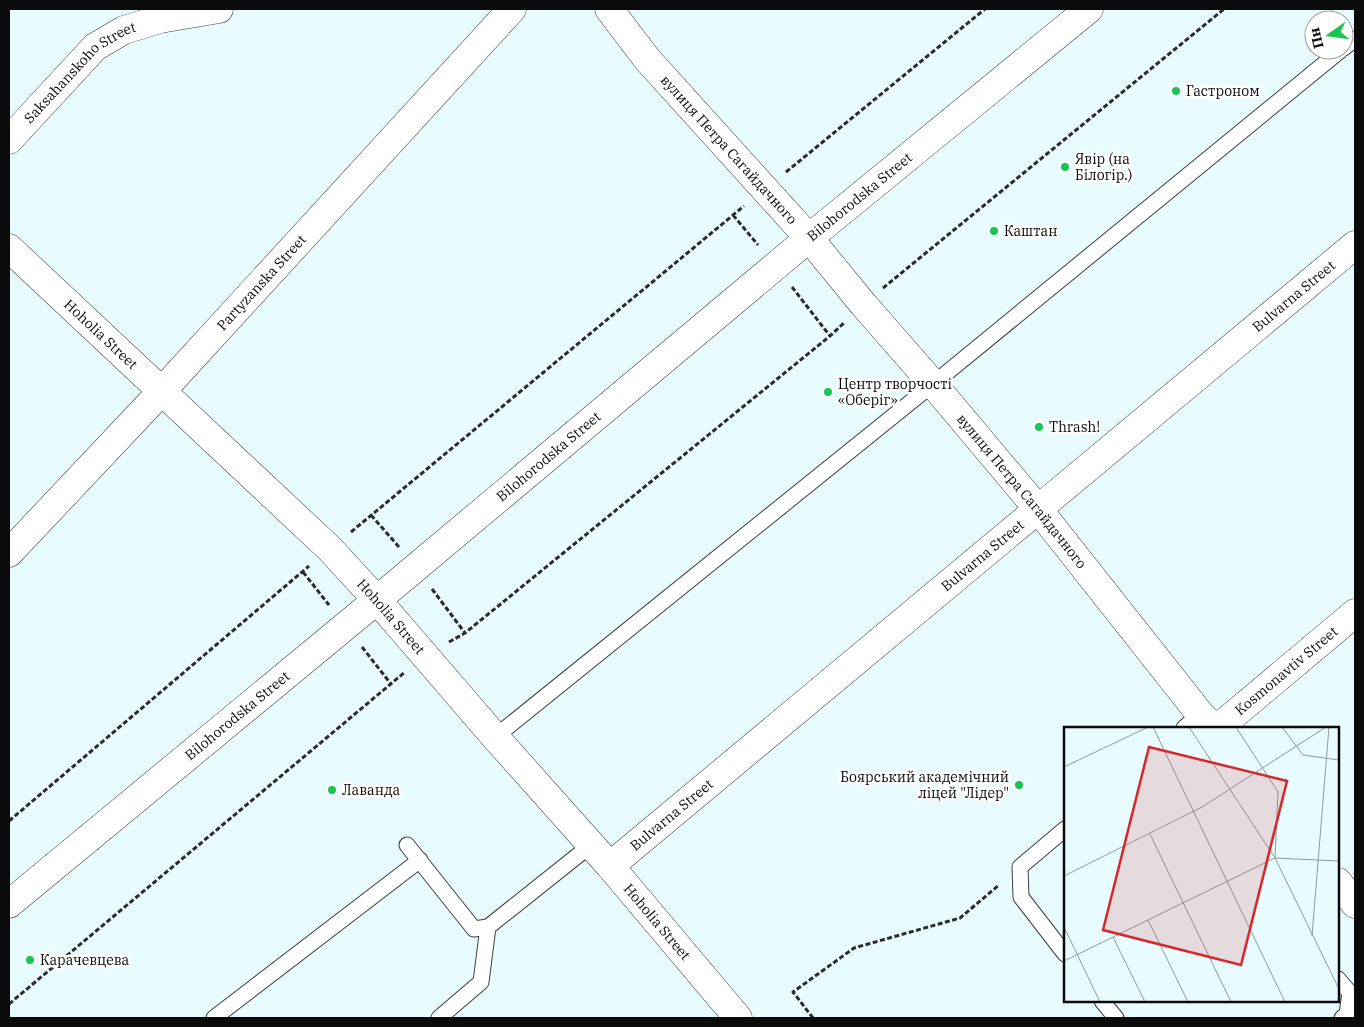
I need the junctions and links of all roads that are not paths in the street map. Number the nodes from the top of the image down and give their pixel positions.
1 (219, 9) edge
2 (512, 9) edge
3 (609, 9) edge
4 (1089, 9) edge
5 (1330, 60) edge
6 (9, 140) edge
7 (809, 238) junction
8 (1355, 245) edge
9 (9, 248) edge
10 (933, 384) junction
11 (162, 392) junction
12 (1038, 509) junction
13 (9, 554) edge
14 (377, 600) junction
15 (1355, 613) edge
16 (1204, 725) edge
17 (495, 737) junction
18 (1064, 830) edge
19 (407, 844) dead end
20 (591, 845) junction
21 (420, 860) junction
22 (610, 866) junction
23 (1339, 883) edge
24 (9, 904) edge
25 (1355, 904) edge
26 (488, 927) junction
27 (1064, 953) edge
28 (1339, 980) edge
29 (1103, 1002) edge
30 (214, 1018) edge
31 (439, 1018) edge
32 (738, 1018) edge
33 (1116, 1018) edge
34 (1342, 1018) edge

1 - 6 street, Saksahanskoho Street
2 - 11 street, Partyzanska Street
3 - 7 street, вулиця Петра Сагайдачного
4 - 7 street, Bilohorodska Street
5 - 10 lane
7 - 10 street, вулиця Петра Сагайдачного
7 - 14 street, Bilohorodska Street
8 - 12 street, Bulvarna Street
9 - 11 street, Hoholia Street
10 - 12 street, вулиця Петра Сагайдачного
10 - 17 lane
11 - 13 street, Partyzanska Street
11 - 14 street, Hoholia Street
12 - 16 street, вулиця Петра Сагайдачного
12 - 22 street, Bulvarna Street
14 - 17 street, Hoholia Street
14 - 24 street, Bilohorodska Street
15 - 16 street, Kosmonavtiv Street
17 - 20 street, Hoholia Street
18 - 27 lane
19 - 21 lane
20 - 22 street, Hoholia Street
20 - 26 lane
21 - 26 lane
21 - 30 lane
22 - 32 street, Hoholia Street
23 - 25 street
26 - 31 lane
28 - 34 lane
29 - 33 lane

